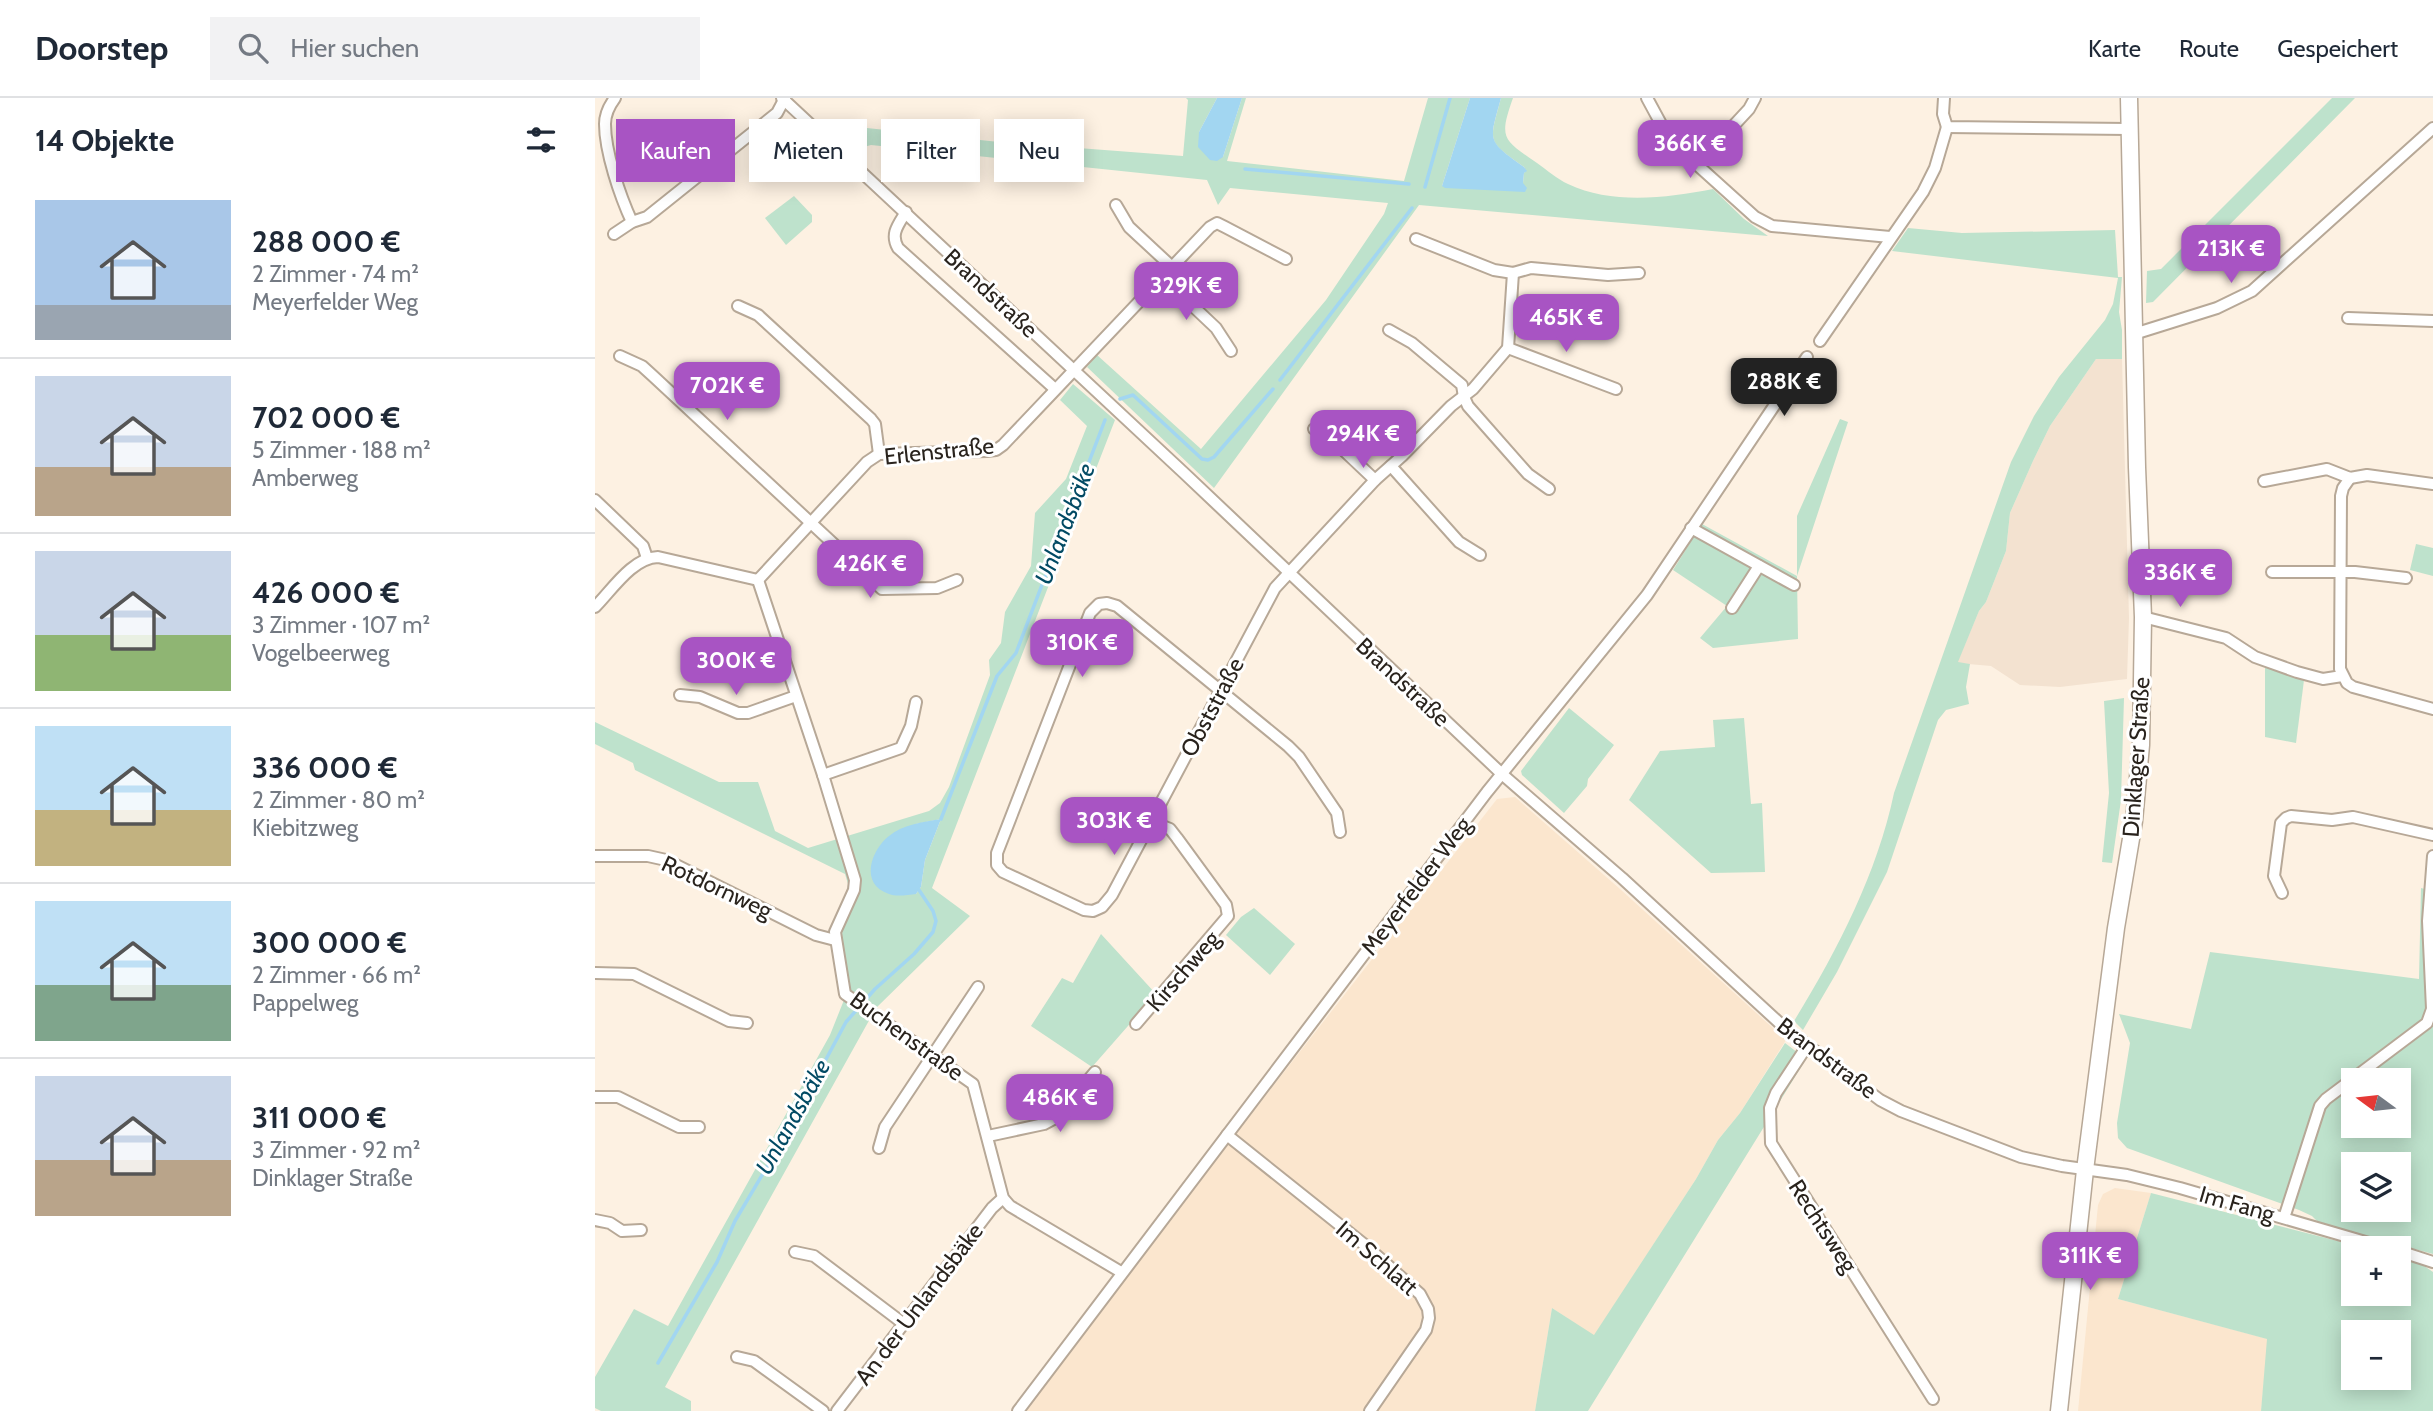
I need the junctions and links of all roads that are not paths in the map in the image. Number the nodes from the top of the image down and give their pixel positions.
1 (615, 98) edge
2 (1647, 98) edge
3 (1755, 98) edge
4 (1944, 98) edge
5 (2129, 98) edge
6 (784, 99) edge
7 (1947, 127) junction
8 (2433, 128) edge
9 (2129, 129) junction
10 (1697, 165) junction
11 (1116, 205) dead end
12 (906, 212) junction
13 (632, 222) junction
14 (614, 234) dead end
15 (1890, 237) junction
16 (1416, 239) dead end
17 (1286, 259) dead end
18 (1171, 266) junction
19 (1513, 273) junction
20 (1639, 273) dead end
21 (1161, 276) junction
22 (738, 306) dead end
23 (2348, 318) dead end
24 (2433, 321) edge
25 (1389, 330) dead end
26 (2134, 334) junction
27 (1820, 341) dead end
28 (1508, 348) junction
29 (1231, 351) dead end
30 (620, 356) dead end
31 (1807, 357) dead end
32 (1073, 369) junction
33 (1055, 389) junction
34 (1616, 389) dead end
35 (1464, 397) junction
36 (1314, 429) dead end
37 (879, 454) junction
38 (1391, 466) junction
39 (2350, 478) junction
40 (1375, 480) junction
41 (2264, 481) dead end
42 (2433, 484) edge
43 (1549, 489) dead end
44 (595, 500) edge
45 (811, 522) junction
46 (1691, 528) junction
47 (1480, 555) dead end
48 (647, 558) junction
49 (1759, 566) junction
50 (2272, 572) dead end
51 (2341, 572) junction
52 (1287, 573) junction
53 (2406, 578) dead end
54 (758, 580) junction
55 (957, 580) dead end
56 (1794, 585) dead end
57 (595, 607) edge
58 (1732, 608) dead end
59 (2143, 617) junction
60 (2342, 676) junction
61 (1221, 691) junction
62 (680, 695) dead end
63 (796, 696) junction
64 (916, 702) dead end
65 (2433, 709) edge
66 (823, 775) junction
67 (1503, 775) junction
68 (1152, 822) junction
69 (1341, 832) dead end
70 (2433, 835) edge
71 (595, 856) edge
72 (2433, 856) edge
73 (2282, 893) dead end
74 (835, 940) junction
75 (595, 973) edge
76 (978, 987) dead end
77 (747, 1023) dead end
78 (1136, 1024) dead end
79 (1807, 1046) junction
80 (933, 1054) junction
81 (1095, 1072) dead end
82 (595, 1097) edge
83 (699, 1128) dead end
84 (1227, 1135) junction
85 (988, 1136) junction
86 (879, 1148) dead end
87 (2085, 1170) junction
88 (1003, 1198) junction
89 (2284, 1218) junction
90 (595, 1220) edge
91 (641, 1230) dead end
92 (2345, 1236) edge
93 (795, 1252) dead end
94 (2411, 1255) edge
95 (2433, 1262) edge
96 (1121, 1272) junction
97 (904, 1324) junction
98 (737, 1357) dead end
99 (1933, 1399) dead end
100 (823, 1411) edge
101 (837, 1411) edge
102 (1018, 1411) edge
103 (1370, 1411) edge
104 (2059, 1411) edge

1 - 13 street
2 - 10 street
3 - 10 street
4 - 7 street
5 - 9 main road, Dinklager Straße
6 - 12 street, Brandstraße
6 - 13 street
7 - 9 street
7 - 15 street
8 - 26 street
9 - 26 main road, Dinklager Straße
10 - 15 street
11 - 18 street
12 - 32 street, Brandstraße
12 - 33 street
13 - 14 street
15 - 27 street
16 - 19 street
17 - 18 street, Erlenstraße
18 - 21 street, Erlenstraße
19 - 20 street
19 - 28 street
21 - 29 street
21 - 32 street, Erlenstraße
22 - 37 street
23 - 24 street
25 - 35 street
26 - 59 main road, Dinklager Straße
28 - 34 street
28 - 35 street, Obststraße
30 - 45 street
31 - 46 street, Meyerfelder Weg
32 - 33 street, Erlenstraße
32 - 52 street, Brandstraße
33 - 37 street, Erlenstraße
35 - 38 street, Obststraße
35 - 43 street
36 - 40 street
37 - 45 street, Erlenstraße
38 - 40 street, Obststraße
38 - 47 street
39 - 41 street
39 - 42 street
39 - 51 street
40 - 52 street, Obststraße
44 - 48 street
45 - 54 street, Erlenstraße
45 - 55 street
46 - 49 street
46 - 67 street, Meyerfelder Weg
48 - 54 street
48 - 57 street
49 - 56 street
49 - 58 street
50 - 51 street
51 - 53 street
51 - 60 street
52 - 61 street, Obststraße
52 - 67 street, Brandstraße
54 - 63 street, Buchenstraße
59 - 60 street
59 - 87 main road, Dinklager Straße
60 - 65 street
61 - 68 street, Obststraße
61 - 68 street, Obststraße
61 - 69 street
62 - 63 street
63 - 66 street, Buchenstraße
64 - 66 street
66 - 74 street, Buchenstraße
67 - 79 street, Brandstraße
67 - 84 street, Meyerfelder Weg
68 - 78 street, Kirschweg
70 - 73 street
71 - 74 street, Rotdornweg
72 - 89 street
74 - 80 street, Buchenstraße
75 - 77 street
76 - 80 street
79 - 87 street, Brandstraße
79 - 99 street, Rechtsweg
80 - 85 street, Buchenstraße
80 - 86 street
81 - 85 street
82 - 83 street
84 - 96 street, Meyerfelder Weg
84 - 103 street, Im Schlatt
85 - 88 street, Buchenstraße
87 - 89 street, Im Fang
87 - 104 main road, Dinklager Straße
88 - 96 street
88 - 97 street, An der Unlandsbäke
89 - 92 street, Im Fang
90 - 91 street
93 - 97 street
94 - 95 street
96 - 102 street, Meyerfelder Weg
97 - 101 street, An der Unlandsbäke
98 - 100 street

